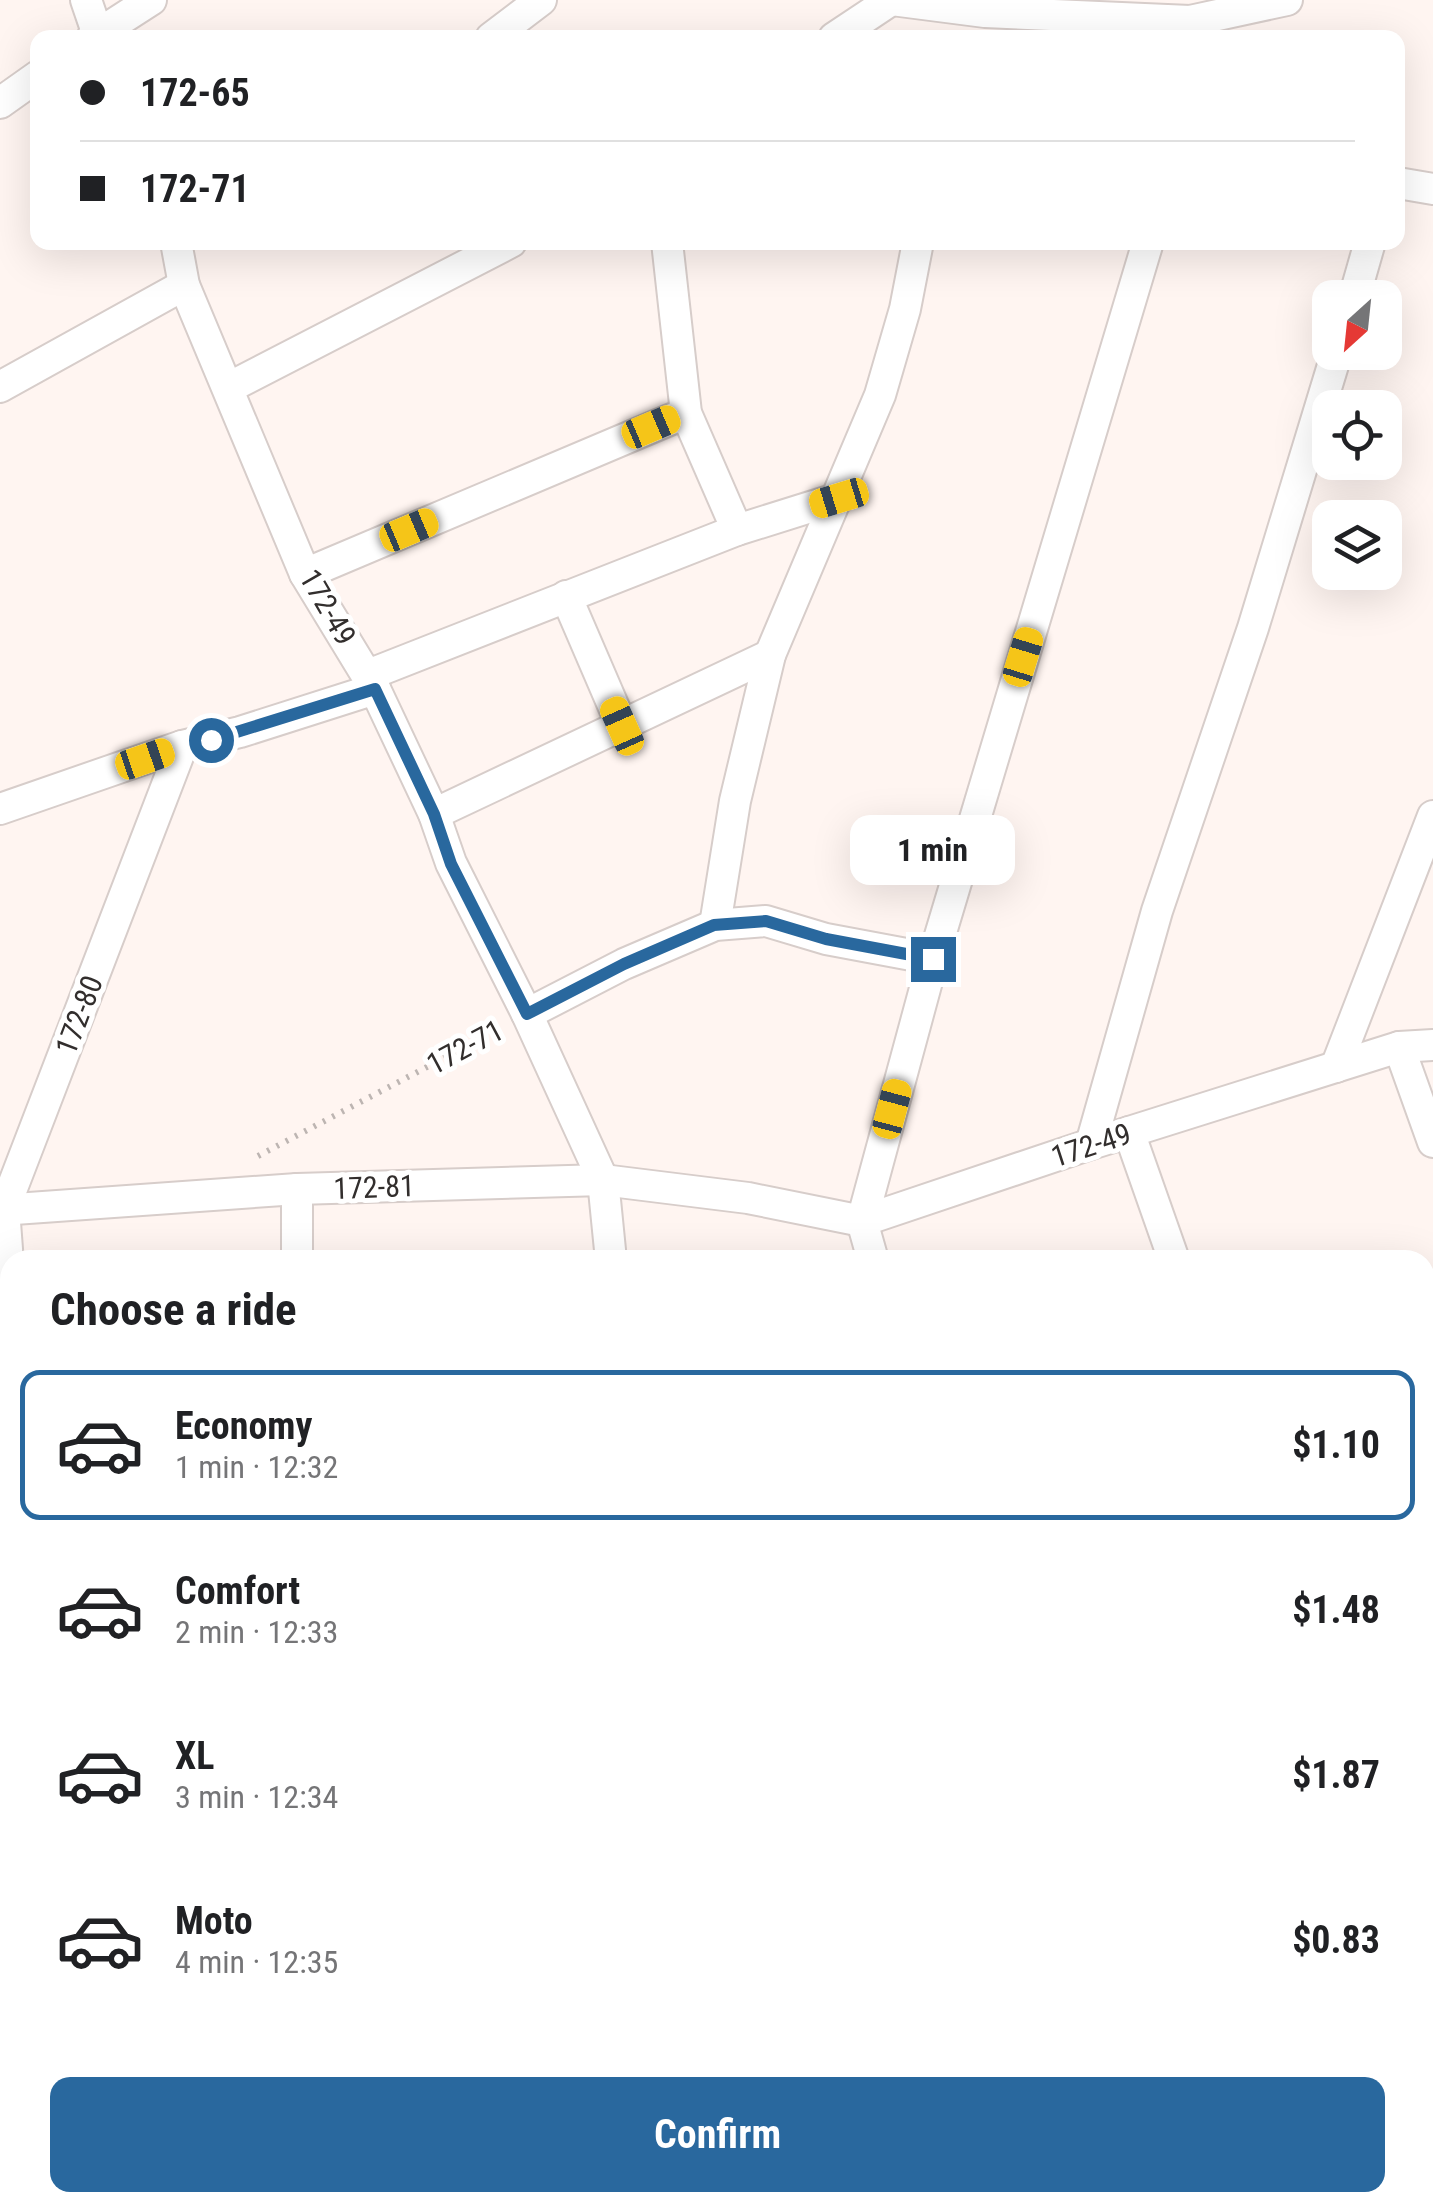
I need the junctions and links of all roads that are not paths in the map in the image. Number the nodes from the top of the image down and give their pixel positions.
1 (86, 0) edge
2 (151, 0) edge
3 (540, 0) edge
4 (892, 0) edge
5 (1287, 0) edge
6 (981, 25) edge
7 (1189, 29) edge
8 (94, 30) edge
9 (105, 30) edge
10 (507, 30) edge
11 (846, 30) edge
12 (30, 82) edge
13 (0, 103) edge
14 (1405, 184) edge
15 (1433, 189) edge
16 (177, 250) edge
17 (495, 250) edge
18 (668, 250) edge
19 (916, 250) edge
20 (1146, 250) edge
21 (1368, 250) edge
22 (1359, 280) edge
23 (184, 286) junction
24 (1332, 370) edge
25 (0, 387) edge
26 (228, 388) junction
27 (686, 413) junction
28 (839, 498) junction
29 (736, 530) junction
30 (305, 574) junction
31 (566, 596) junction
32 (770, 655) junction
33 (372, 682) junction
34 (622, 726) junction
35 (182, 746) junction
36 (0, 809) edge
37 (434, 814) junction
38 (1433, 816) edge
39 (714, 925) junction
40 (933, 959) junction
41 (527, 1014) junction
42 (1433, 1045) edge
43 (1399, 1047) junction
44 (1336, 1067) junction
45 (1129, 1132) junction
46 (1433, 1142) edge
47 (1091, 1144) junction
48 (602, 1180) junction
49 (297, 1190) junction
50 (748, 1198) joint
51 (2, 1210) edge
52 (862, 1221) junction
53 (6, 1250) edge
54 (297, 1250) edge
55 (610, 1250) edge
56 (870, 1250) edge
57 (1170, 1250) edge

1 - 8 street
2 - 9 street
3 - 10 street
4 - 6 street
4 - 11 street
5 - 7 street
6 - 7 street
12 - 13 street
14 - 15 street
16 - 23 street, 172-49
17 - 26 street
18 - 27 street
19 - 28 street
20 - 40 street
21 - 22 street
23 - 25 street
23 - 26 street, 172-49
24 - 47 street
26 - 30 street, 172-49
27 - 29 street
27 - 30 street
28 - 29 street
28 - 32 street
29 - 31 street
30 - 33 street, 172-49
31 - 33 street
31 - 34 street
32 - 34 street
32 - 39 street
33 - 35 street
33 - 37 street, 172-49
34 - 37 street
35 - 36 street
35 - 51 street, 172-80
37 - 41 street, 172-49
38 - 44 street
39 - 40 street, 172-71
39 - 41 street, 172-71
40 - 52 street
41 - 48 street, 172-49
42 - 43 street, 172-49
43 - 44 street, 172-49
43 - 46 street
44 - 45 street, 172-49
45 - 47 street, 172-49
45 - 57 street
47 - 52 street, 172-49
48 - 49 street, 172-81
48 - 50 street, 172-81
48 - 55 street, 172-49
49 - 51 street, 172-81
49 - 54 street
50 - 52 street, 172-49
51 - 53 street, 172-80
52 - 56 street

